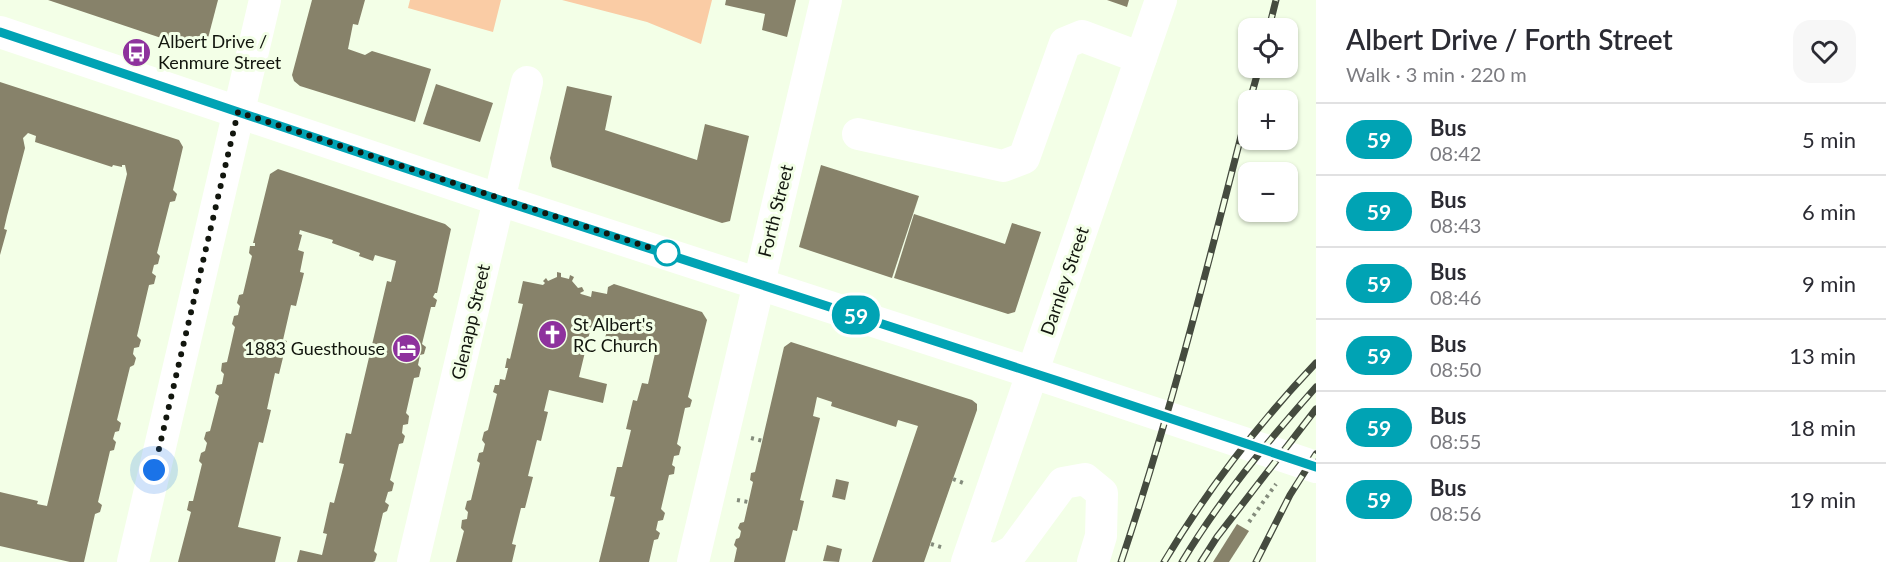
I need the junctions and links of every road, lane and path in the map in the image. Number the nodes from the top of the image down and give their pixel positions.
1 (265, 0) edge
2 (826, 0) edge
3 (1161, 0) edge
4 (0, 32) edge
5 (1142, 58) junction
6 (527, 82) dead end
7 (238, 112) junction
8 (858, 134) dead end
9 (500, 200) junction
10 (758, 283) junction
11 (1034, 373) junction
12 (747, 438) dead end
13 (762, 441) dead end
14 (1316, 467) edge
15 (953, 479) dead end
16 (1277, 483) dead end
17 (969, 485) dead end
18 (733, 499) dead end
19 (748, 502) dead end
20 (1249, 522) dead end
21 (930, 544) dead end
22 (962, 555) edge
23 (133, 562) edge
24 (414, 562) edge
25 (693, 562) edge
26 (1093, 562) edge

1 - 7 street
2 - 10 street, Forth Street
3 - 5 street, Darnley Street
4 - 7 street
5 - 8 street
5 - 11 street, Darnley Street
6 - 9 street, Glenapp Street
7 - 9 street
7 - 23 street
9 - 10 street
9 - 24 street, Glenapp Street
10 - 11 street
10 - 25 street, Forth Street
11 - 14 street
11 - 22 street, Darnley Street
12 - 13 path
15 - 17 path
16 - 20 path
18 - 19 path
21 - 22 path
22 - 26 street

